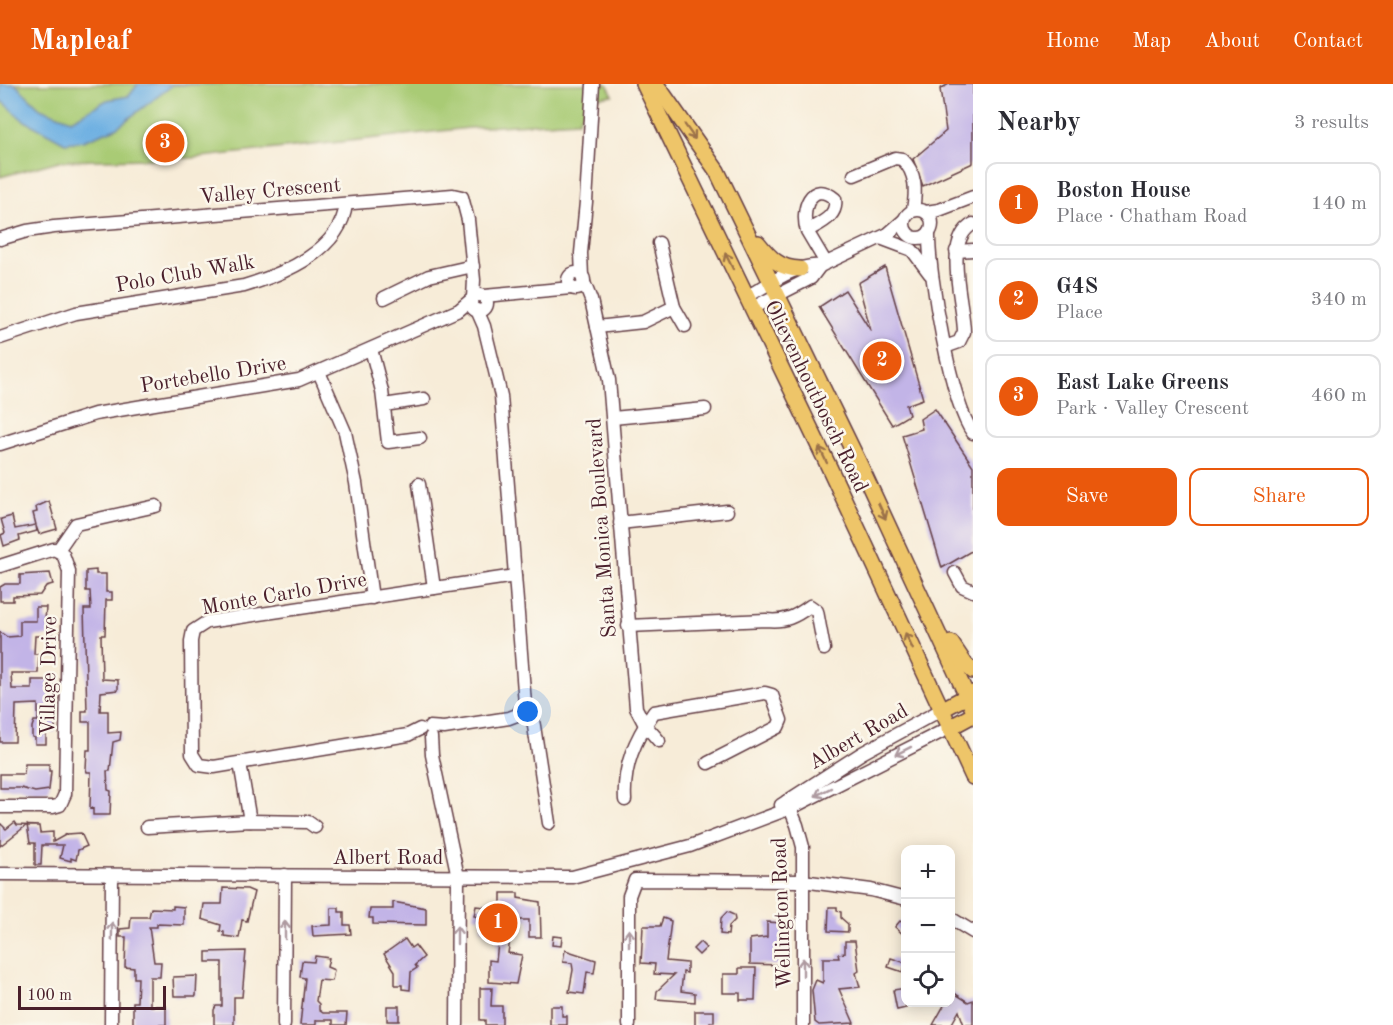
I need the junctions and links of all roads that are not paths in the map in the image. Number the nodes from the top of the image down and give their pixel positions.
1 (592, 84) edge
2 (644, 84) edge
3 (656, 84) edge
4 (854, 175) dead end
5 (969, 199) edge
6 (346, 204) junction
7 (920, 210) junction
8 (740, 219) junction
9 (904, 220) junction
10 (973, 224) edge
11 (931, 229) junction
12 (807, 231) dead end
13 (884, 236) junction
14 (913, 237) junction
15 (0, 239) edge
16 (659, 243) dead end
17 (973, 250) edge
18 (957, 251) junction
19 (823, 265) junction
20 (472, 266) junction
21 (800, 269) junction
22 (931, 272) junction
23 (575, 281) junction
24 (775, 290) junction
25 (384, 298) dead end
26 (479, 303) junction
27 (749, 303) junction
28 (674, 307) junction
29 (597, 327) junction
30 (685, 327) dead end
31 (0, 338) edge
32 (945, 347) junction
33 (371, 349) junction
34 (319, 372) junction
35 (424, 399) dead end
36 (384, 405) junction
37 (705, 409) dead end
38 (613, 418) junction
39 (973, 433) edge
40 (420, 438) dead end
41 (0, 444) edge
42 (419, 484) dead end
43 (156, 506) dead end
44 (727, 511) dead end
45 (620, 523) junction
46 (58, 550) junction
47 (0, 566) edge
48 (908, 567) junction
49 (955, 573) dead end
50 (515, 576) junction
51 (434, 588) junction
52 (973, 591) edge
53 (372, 598) junction
54 (628, 626) junction
55 (824, 649) dead end
56 (973, 671) edge
57 (971, 699) edge
58 (524, 707) junction
59 (941, 710) junction
60 (973, 715) edge
61 (645, 725) junction
62 (949, 728) junction
63 (424, 734) junction
64 (659, 741) dead end
65 (240, 763) junction
66 (708, 763) dead end
67 (973, 777) edge
68 (626, 800) dead end
69 (789, 805) junction
70 (0, 807) edge
71 (250, 820) junction
72 (549, 823) dead end
73 (147, 827) dead end
74 (315, 827) dead end
75 (0, 874) edge
76 (112, 874) junction
77 (285, 875) junction
78 (458, 877) junction
79 (802, 881) junction
80 (901, 898) edge
81 (955, 921) edge
82 (973, 932) edge
83 (111, 1025) edge
84 (284, 1025) edge
85 (457, 1025) edge
86 (629, 1025) edge
87 (803, 1025) edge

1 - 23 street
27 -> 2 main road, Olievenhoutbosch Road
3 -> 8 main road, Olievenhoutbosch Road
4 - 7 street
5 - 7 street
5 - 11 street
6 - 15 street, Valley Crescent
6 - 20 street, Valley Crescent
6 - 31 street, Polo Club Walk
7 - 9 street
7 - 11 street
8 - 21 main road
8 - 24 main road, Olievenhoutbosch Road
9 - 13 street
9 - 14 street
10 - 18 street
11 - 14 street
11 - 22 street
12 - 19 street
13 - 14 street
13 - 19 street
13 - 22 street
14 - 22 street
16 - 28 street
17 - 18 street
18 - 32 street
19 - 21 street
19 - 24 street
20 - 25 street
20 - 26 street, Valley Crescent
21 - 24 street
22 - 32 street
23 - 26 street, Portebello Drive
23 - 29 street, Santa Monica Boulevard
24 - 27 street
24 -> 48 main road, Olievenhoutbosch Road
26 - 33 street, Portebello Drive
26 - 50 street
59 -> 27 main road, Olievenhoutbosch Road
28 - 29 street
28 - 30 street
29 - 38 street, Santa Monica Boulevard
32 - 39 street
33 - 34 street, Portebello Drive
33 - 36 street
34 - 41 street, Portebello Drive
34 - 53 street
35 - 36 street
36 - 40 street
37 - 38 street
38 - 45 street, Santa Monica Boulevard
42 - 51 street
43 - 46 street
44 - 45 street
45 - 54 street, Santa Monica Boulevard
46 - 47 street
46 - 70 street, Village Drive
48 - 56 main road
48 - 57 main road, Olievenhoutbosch Road
49 - 52 street
50 - 51 street, Monte Carlo Drive
50 - 58 street
51 - 53 street, Monte Carlo Drive
53 - 65 street, Monte Carlo Drive
54 - 55 street
54 - 61 street, Santa Monica Boulevard
57 - 59 main road
58 - 63 street, Monte Carlo Drive
58 - 72 street
59 - 62 main road, Olievenhoutbosch Road
59 - 69 street, Albert Road
60 - 62 main road
61 - 64 street, Santa Monica Boulevard
61 - 66 street
61 - 68 street
62 - 67 main road, Olievenhoutbosch Road
62 -> 69 street, Albert Road
63 - 65 street, Monte Carlo Drive
63 - 78 street
65 - 71 street
69 - 78 street, Albert Road
69 - 79 street, Wellington Road
71 - 73 street
71 - 74 street
75 - 76 street, Albert Road
76 - 77 street, Albert Road
83 -> 76 street
77 - 78 street, Albert Road
84 -> 77 street
85 -> 78 street
79 - 80 street
86 -> 79 street
87 -> 79 street, Wellington Road
81 - 82 street

